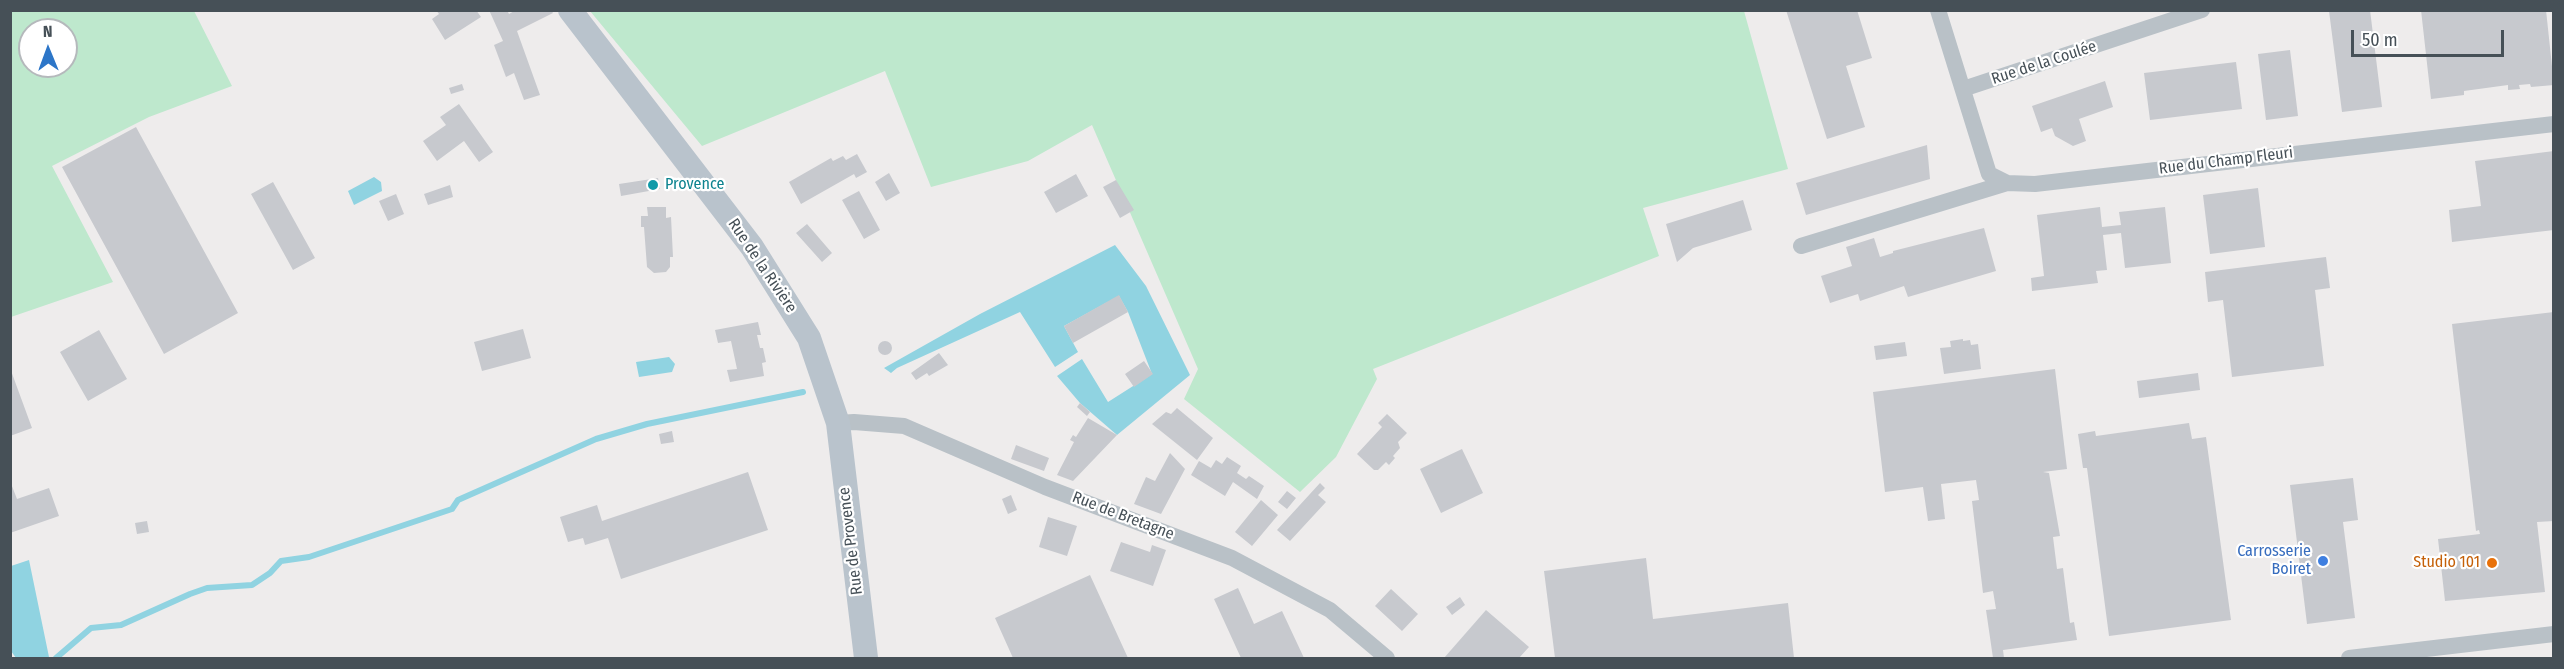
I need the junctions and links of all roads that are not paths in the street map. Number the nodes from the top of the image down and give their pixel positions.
1 (570, 10) edge
2 (1938, 10) edge
3 (2202, 10) edge
4 (1963, 89) junction
5 (2553, 124) edge
6 (2007, 183) junction
7 (1801, 246) dead end
8 (838, 423) junction
9 (2553, 634) edge
10 (866, 658) edge
11 (1387, 658) edge
12 (2349, 658) edge

1 - 8 street, Rue de la Rivière
2 - 4 street
3 - 4 street, Rue de la Coulée
4 - 6 street
5 - 6 street, Rue du Champ Fleuri
6 - 7 street, Rue du Champ Fleuri
8 - 10 street, Rue de Provence
8 - 11 street, Rue de Bretagne
9 - 12 street

